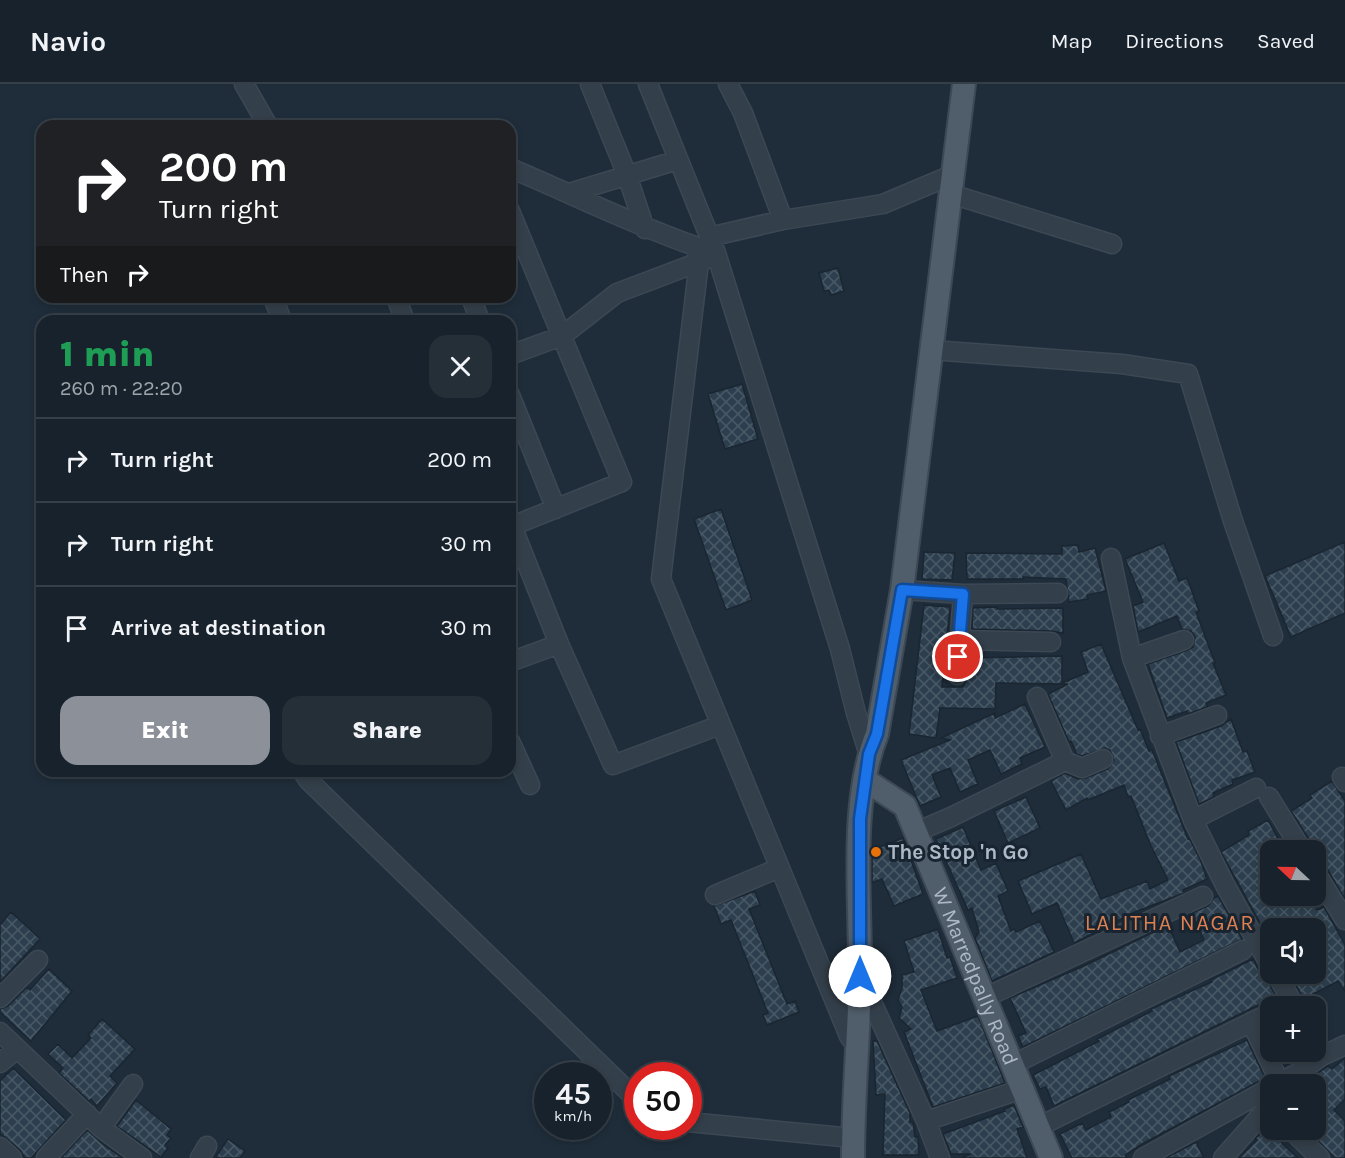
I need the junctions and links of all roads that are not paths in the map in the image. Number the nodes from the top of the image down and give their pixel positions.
1 (244, 84) edge
2 (590, 84) edge
3 (648, 84) edge
4 (728, 84) edge
5 (964, 84) edge
6 (265, 120) edge
7 (678, 159) junction
8 (516, 171) edge
9 (627, 175) junction
10 (952, 184) junction
11 (569, 193) junction
12 (783, 220) junction
13 (516, 225) edge
14 (645, 229) junction
15 (1112, 244) dead end
16 (712, 245) junction
17 (699, 262) junction
18 (562, 336) junction
19 (932, 350) junction
20 (516, 353) edge
21 (516, 410) edge
22 (556, 509) junction
23 (516, 522) edge
24 (516, 536) edge
25 (1111, 558) dead end
26 (902, 590) junction
27 (1058, 593) dead end
28 (963, 594) junction
29 (1273, 636) dead end
30 (1184, 639) dead end
31 (960, 640) junction
32 (1051, 642) dead end
33 (559, 644) junction
34 (1132, 658) junction
35 (516, 660) edge
36 (957, 675) dead end
37 (1037, 698) dead end
38 (1217, 715) dead end
39 (720, 725) junction
40 (1160, 736) junction
41 (516, 754) edge
42 (869, 754) junction
43 (1103, 759) dead end
44 (1065, 761) junction
45 (306, 777) edge
46 (865, 780) junction
47 (530, 785) dead end
48 (1193, 820) junction
49 (916, 832) junction
50 (1295, 840) edge
51 (779, 868) junction
52 (1326, 890) edge
53 (715, 895) dead end
54 (1203, 896) dead end
55 (1345, 921) edge
56 (1260, 947) edge
57 (1243, 950) dead end
58 (38, 960) dead end
59 (860, 976) junction
60 (986, 997) junction
61 (0, 998) edge
62 (1260, 1018) edge
63 (1251, 1022) junction
64 (0, 1032) edge
65 (1345, 1045) edge
66 (857, 1047) junction
67 (17, 1048) junction
68 (1326, 1049) edge
69 (1306, 1062) edge
70 (0, 1063) edge
71 (1012, 1065) junction
72 (1278, 1074) edge
73 (1293, 1074) edge
74 (133, 1084) dead end
75 (624, 1087) edge
76 (1022, 1089) junction
77 (1260, 1095) edge
78 (87, 1114) junction
79 (1260, 1118) edge
80 (926, 1121) junction
81 (702, 1124) edge
82 (1038, 1127) junction
83 (101, 1128) junction
84 (1301, 1140) edge
85 (0, 1147) edge
86 (853, 1148) edge
87 (12, 1158) edge
88 (46, 1158) edge
89 (142, 1158) edge
90 (940, 1158) edge
91 (1052, 1158) edge
92 (1143, 1158) edge
93 (1223, 1158) edge
94 (1320, 1158) edge

1 - 6 street
2 - 9 street
3 - 7 street
4 - 12 street
5 - 10 main road
7 - 9 street
7 - 16 street
8 - 11 street
9 - 11 street
9 - 14 street
10 - 12 street
10 - 15 street
10 - 19 main road
11 - 14 street
12 - 16 street
13 - 18 street
14 - 17 street
16 - 17 street
16 - 42 street
17 - 18 street
17 - 39 street
18 - 20 street
18 - 22 street
19 - 26 main road
19 - 29 street
21 - 22 street
22 - 23 street
24 - 33 street
25 - 34 street
26 - 28 street
26 - 42 main road
27 - 28 street
28 - 31 street
30 - 34 street
31 - 32 street
31 - 36 street
33 - 35 street
33 - 39 street
34 - 40 street
37 - 44 street
38 - 40 street
39 - 51 street
40 - 48 street
41 - 47 street
42 - 46 main road
43 - 44 street
44 - 49 street
45 - 75 street
46 - 49 main road, W Marredpally Road
46 - 59 main road
48 - 50 street
48 - 56 street
49 - 60 main road, W Marredpally Road
51 - 53 street
51 - 66 street
52 - 55 street
54 - 60 street
57 - 71 street
58 - 61 street
59 - 66 main road
59 - 80 street
60 - 71 main road, W Marredpally Road
62 - 63 street
63 - 72 street
63 - 82 street
64 - 67 street
65 - 68 street
66 - 86 main road
67 - 70 street
67 - 78 street
69 - 73 street
71 - 76 main road, W Marredpally Road
74 - 83 street
76 - 80 street
76 - 82 main road, W Marredpally Road
77 - 92 street
78 - 83 street
78 - 88 street
79 - 93 street
80 - 90 street
81 - 86 street
82 - 91 main road, W Marredpally Road
83 - 89 street
84 - 94 street
85 - 87 street

